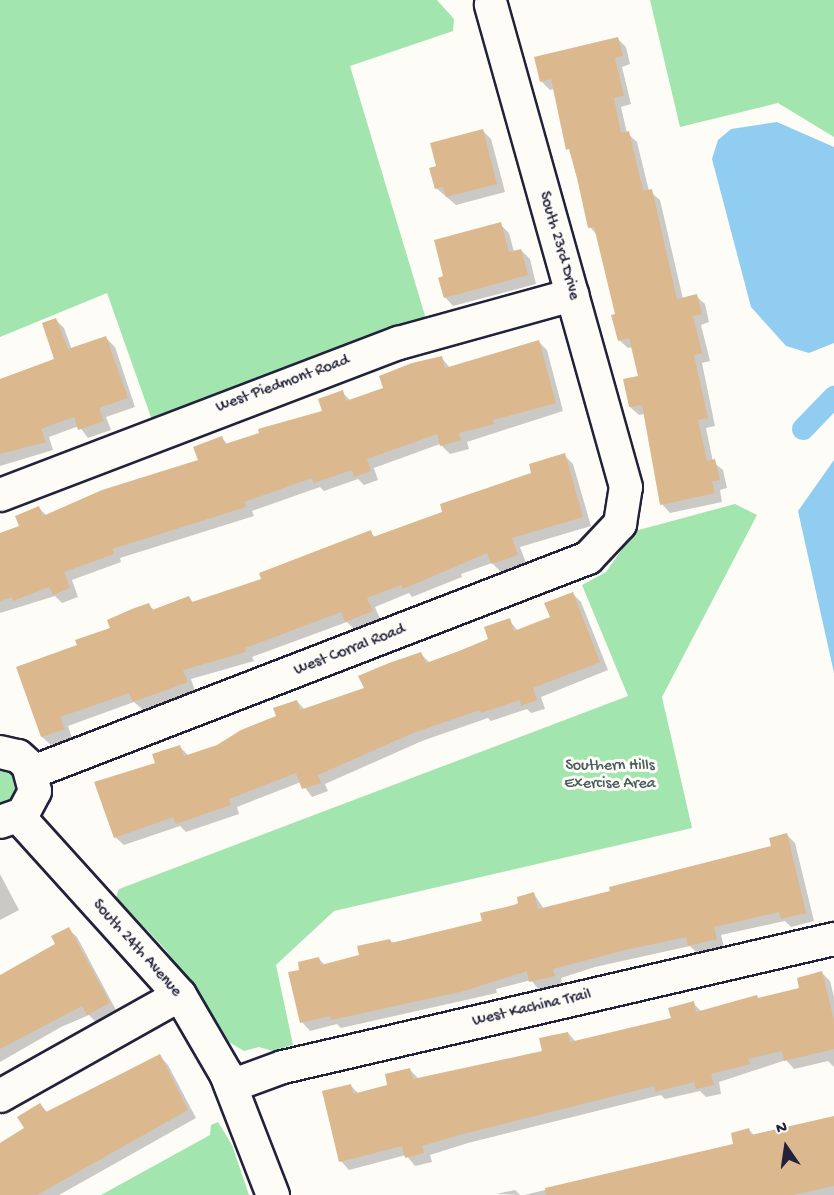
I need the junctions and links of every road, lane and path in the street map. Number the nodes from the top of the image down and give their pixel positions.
1 (491, 5) dead end
2 (572, 295) junction
3 (626, 487) joint
4 (0, 495) edge
5 (0, 752) edge
6 (33, 772) junction
7 (9, 819) edge
8 (834, 939) edge
9 (180, 995) junction
10 (231, 1086) junction
11 (0, 1096) edge
12 (273, 1195) edge

1 - 2 street, South 23rd Drive
2 - 3 street, South 23rd Drive
2 - 4 street, West Piedmont Road
3 - 6 street, West Corral Road
5 - 6 street
6 - 7 street, South 24th Avenue
7 - 9 street, South 24th Avenue
8 - 10 street, West Kachina Trail
9 - 10 street, South 24th Avenue
9 - 11 street
10 - 12 street, South 24th Avenue

